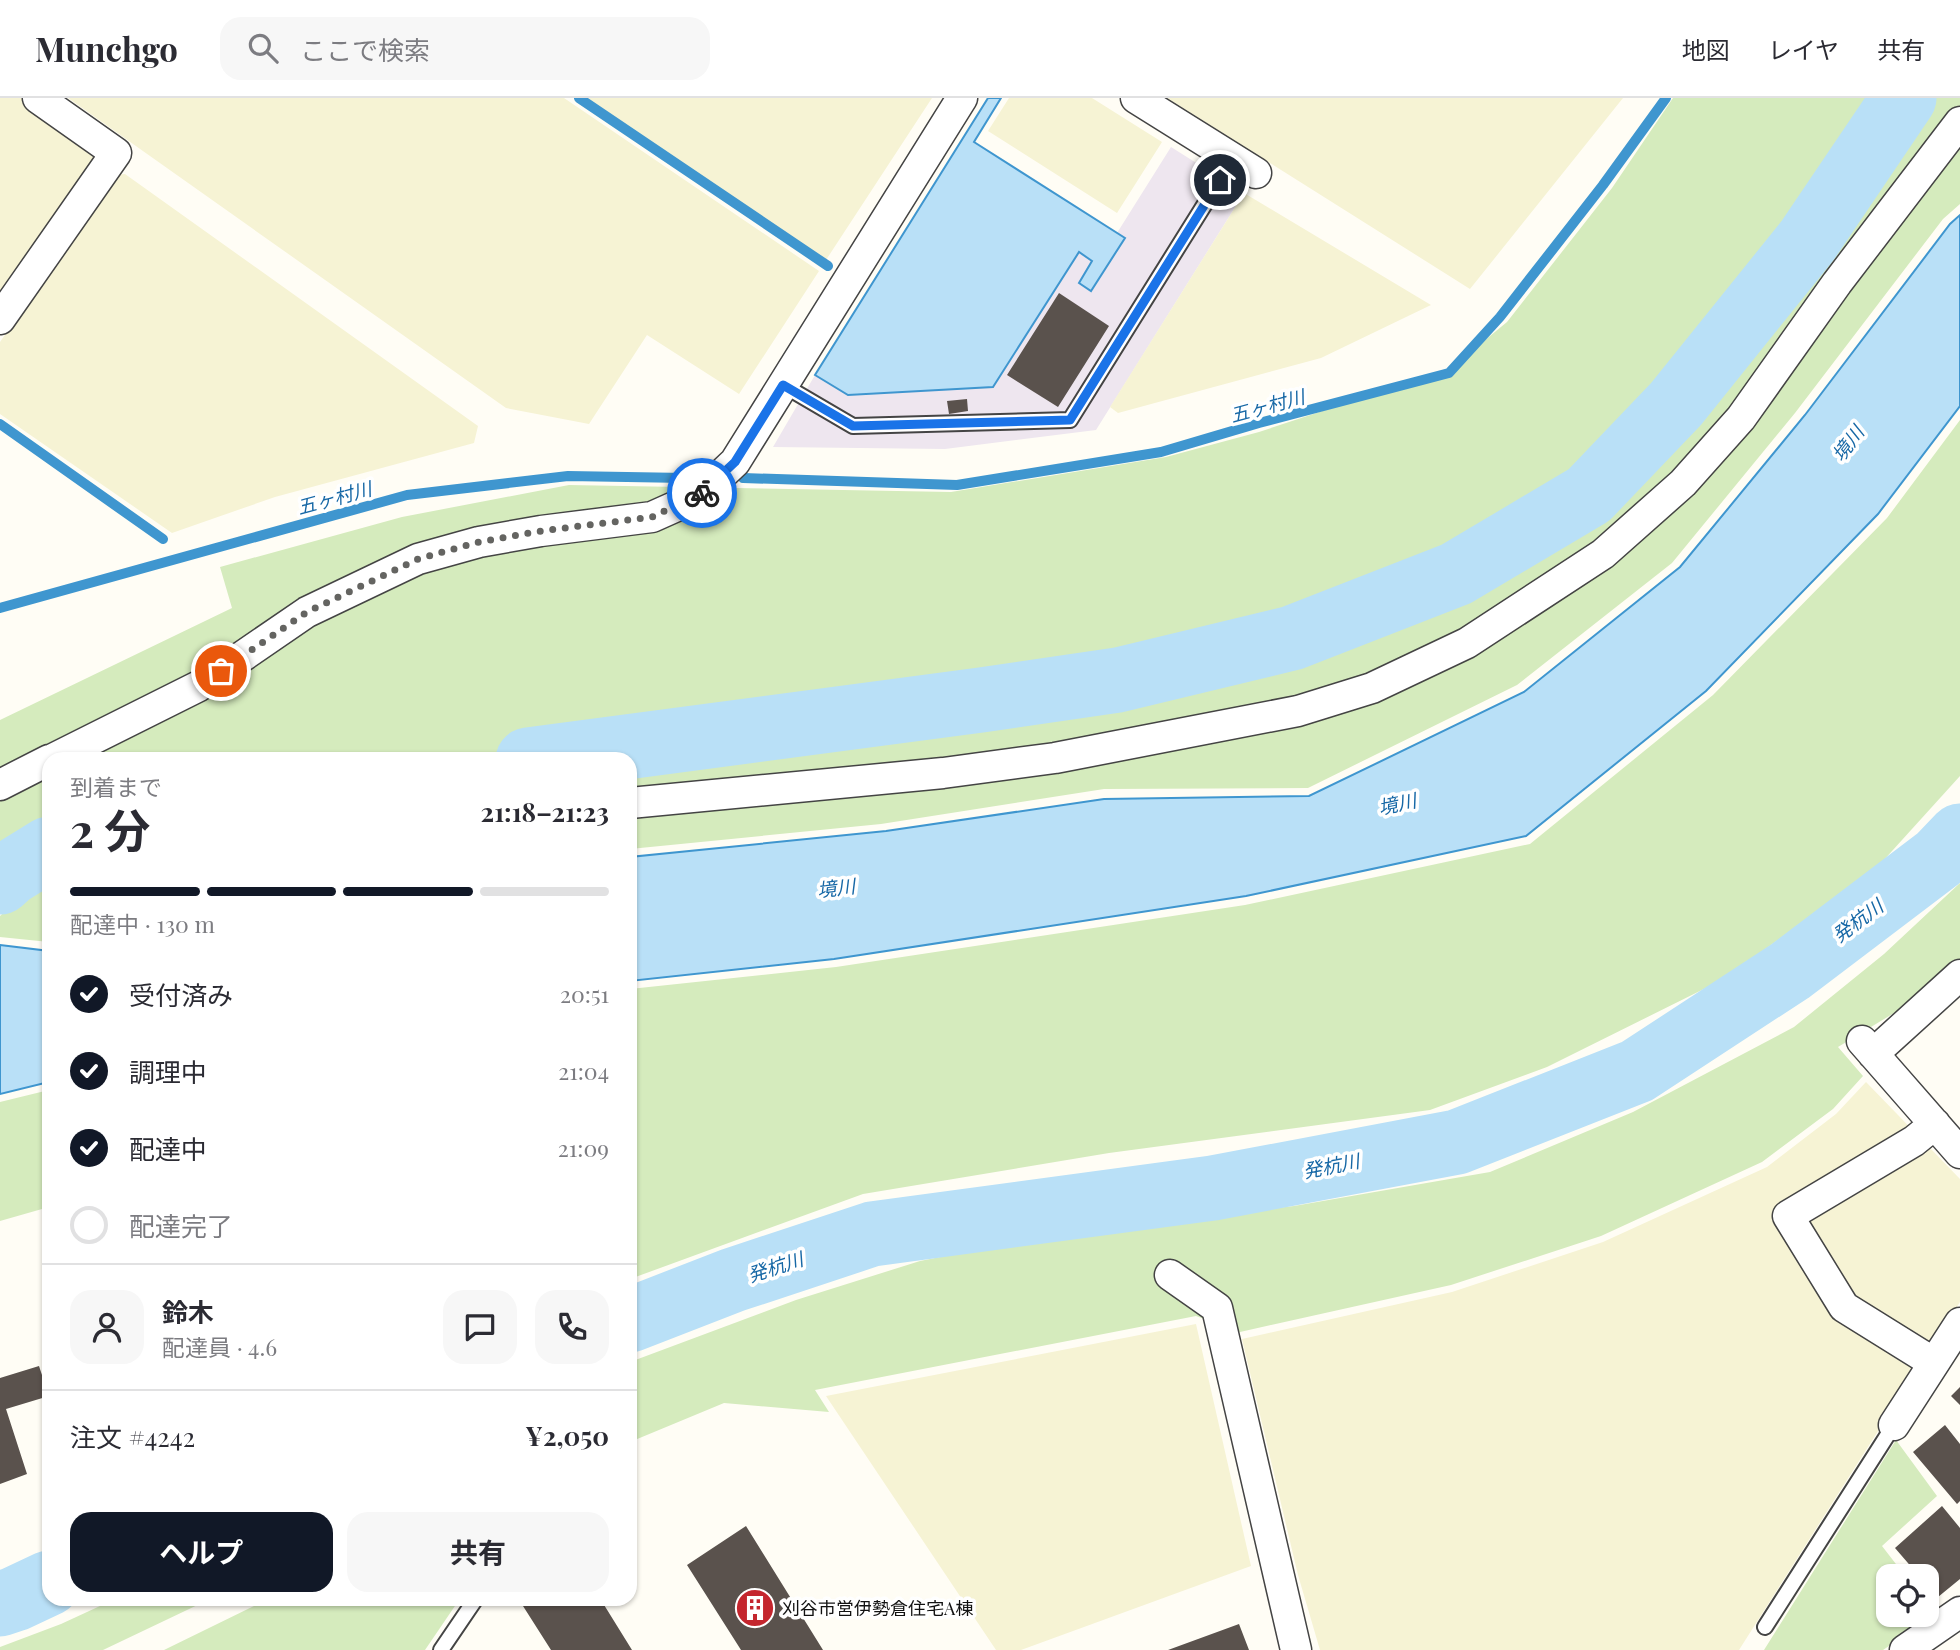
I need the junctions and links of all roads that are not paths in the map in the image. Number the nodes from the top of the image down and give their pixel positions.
1 (38, 98) edge
2 (962, 98) edge
3 (1136, 98) edge
4 (1960, 122) edge
5 (1245, 166) joint
6 (0, 319) edge
7 (783, 385) junction
8 (66, 752) edge
9 (42, 764) edge
10 (0, 785) edge
11 (637, 802) edge
12 (1960, 975) edge
13 (1935, 1124) junction
14 (1960, 1153) edge
15 (1170, 1275) dead end
16 (1960, 1323) edge
17 (1934, 1363) junction
18 (1894, 1425) joint
19 (471, 1606) edge
20 (1960, 1612) edge
21 (1765, 1627) dead end
22 (442, 1650) edge
23 (1297, 1650) edge
24 (1905, 1650) edge

1 - 6 street
2 - 7 street
3 - 5 street
4 - 11 street
5 - 7 lane
7 - 8 street
9 - 10 street
12 - 13 street
13 - 14 street
13 - 17 street
15 - 23 street
16 - 17 street
17 - 18 street
18 - 21 lane
19 - 22 lane
20 - 24 street

